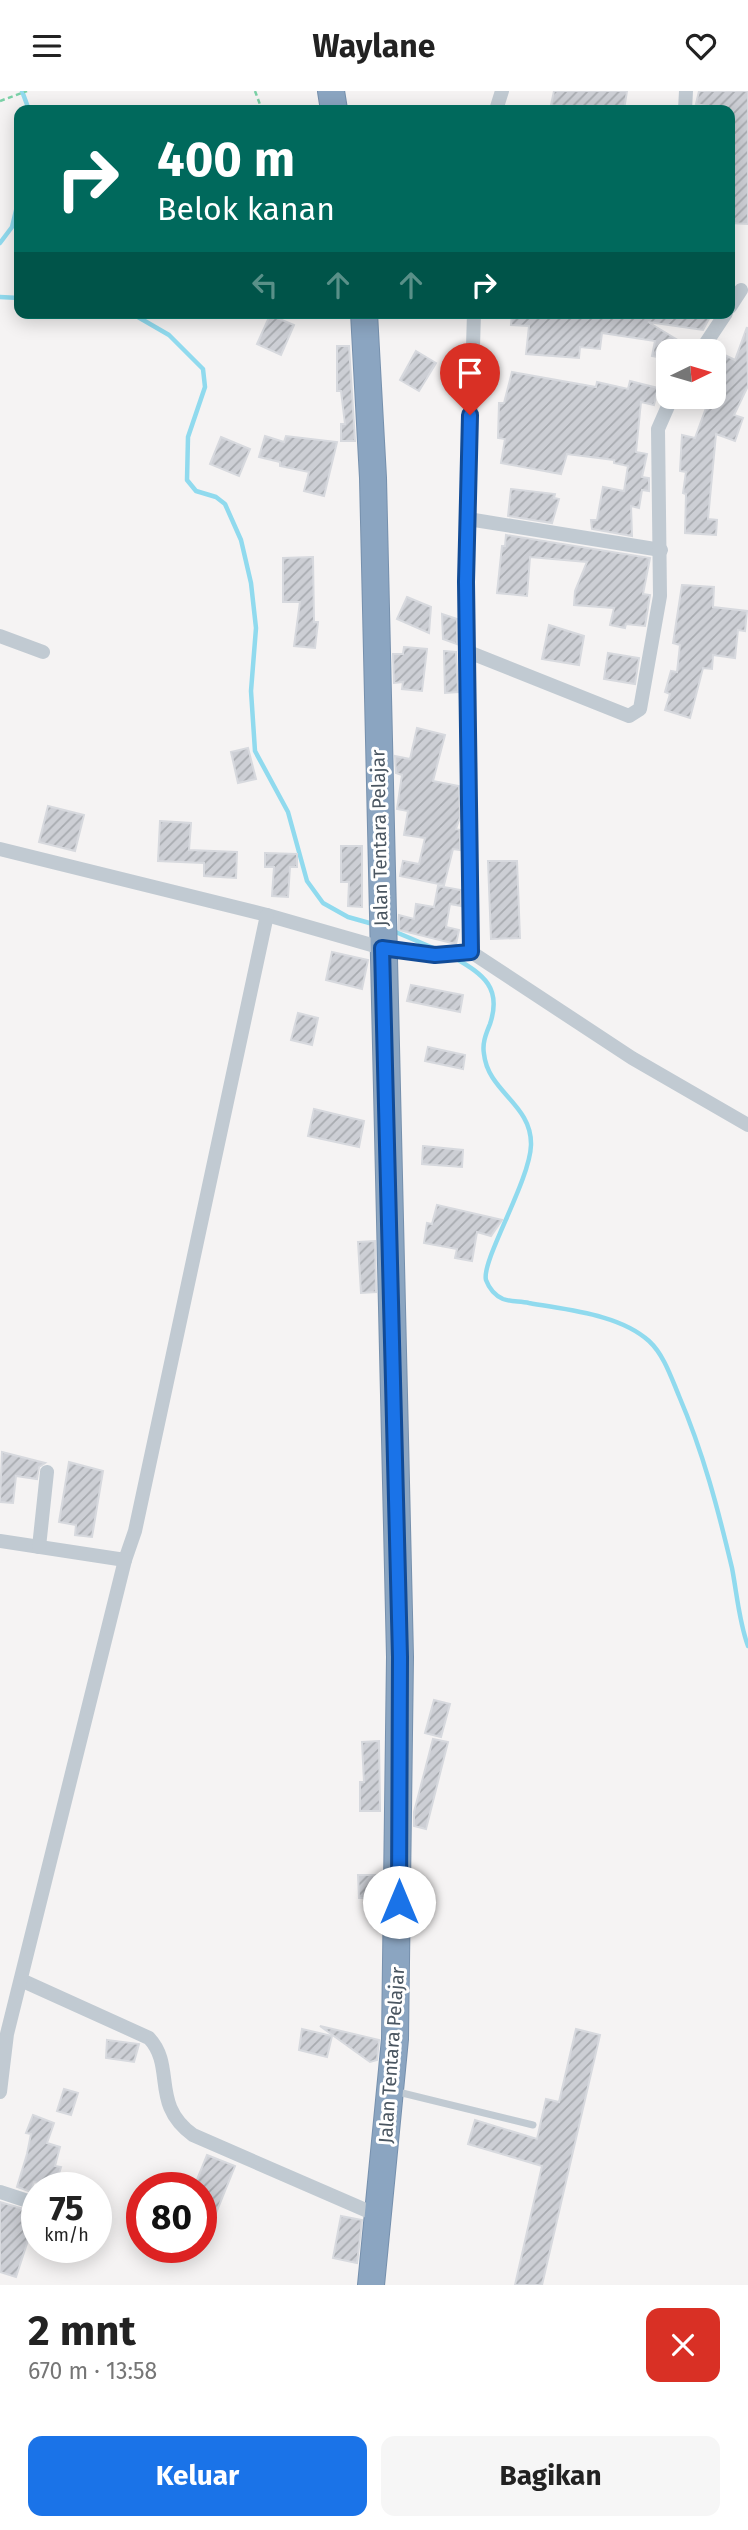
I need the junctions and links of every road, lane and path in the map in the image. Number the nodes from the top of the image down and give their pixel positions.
1 (27, 91) edge
2 (0, 101) edge
3 (364, 319) edge
4 (474, 319) edge
5 (722, 319) edge
6 (709, 339) edge
7 (667, 409) edge
8 (468, 519) junction
9 (661, 550) junction
10 (0, 636) edge
11 (466, 651) junction
12 (43, 652) dead end
13 (0, 849) edge
14 (267, 915) junction
15 (382, 943) junction
16 (466, 953) junction
17 (748, 1125) edge
18 (47, 1472) dead end
19 (0, 1541) edge
20 (39, 1547) junction
21 (125, 1560) junction
22 (21, 1980) junction
23 (3, 2034) edge
24 (391, 2090) junction
25 (0, 2092) edge
26 (533, 2125) dead end
27 (0, 2192) edge
28 (21, 2199) edge
29 (377, 2215) junction
30 (371, 2285) edge

1 - 2 path
3 - 15 highway, Jalan Tentara Pelajar
4 - 8 street
5 - 6 street
7 - 9 street
8 - 9 street
8 - 11 street
9 - 11 street
10 - 12 street
11 - 16 street
13 - 14 street
14 - 15 street
14 - 21 street
15 - 16 street
15 - 24 highway, Jalan Tentara Pelajar
16 - 17 street
18 - 20 street
19 - 20 street
20 - 21 street
21 - 22 street
22 - 23 street
22 - 29 street
23 - 25 street
24 - 26 lane
24 - 29 highway, Jalan Tentara Pelajar
27 - 28 street
29 - 30 highway, Jalan Tentara Pelajar

